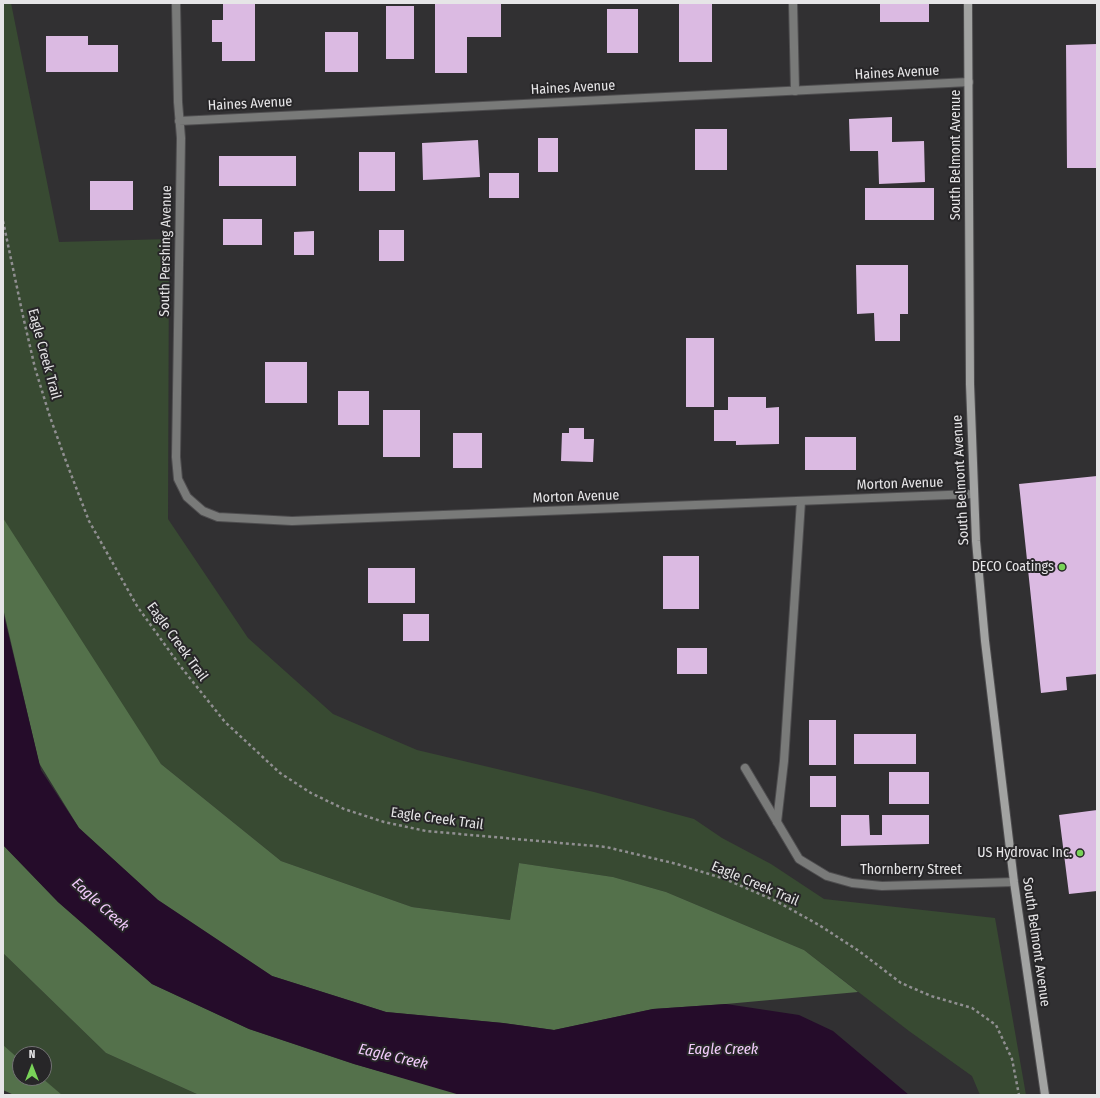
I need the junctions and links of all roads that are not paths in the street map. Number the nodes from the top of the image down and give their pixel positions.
1 (176, 3) edge
2 (794, 3) edge
3 (968, 3) edge
4 (968, 82) junction
5 (795, 91) junction
6 (179, 121) junction
7 (973, 494) junction
8 (186, 497) joint
9 (801, 501) junction
10 (745, 768) dead end
11 (777, 822) junction
12 (1014, 882) junction
13 (1045, 1095) edge

1 - 6 street, South Pershing Avenue
2 - 5 street
3 - 4 main road, South Belmont Avenue
4 - 5 street, Haines Avenue
4 - 7 main road, South Belmont Avenue
5 - 6 street, Haines Avenue
6 - 8 street, South Pershing Avenue
7 - 9 street, Morton Avenue
7 - 12 main road, South Belmont Avenue
8 - 9 street, Morton Avenue
9 - 11 street
10 - 11 street, Thornberry Street
11 - 12 street, Thornberry Street
12 - 13 main road, South Belmont Avenue

